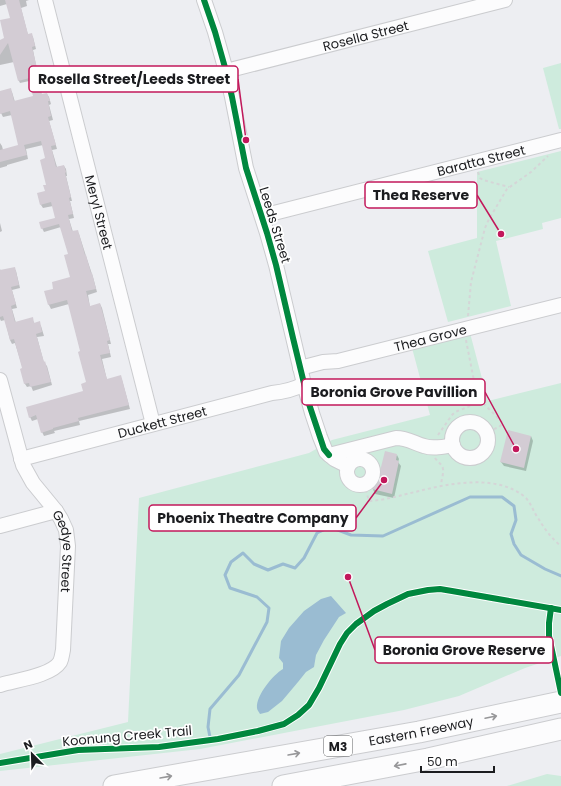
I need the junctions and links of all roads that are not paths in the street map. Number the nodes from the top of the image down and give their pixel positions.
1 (45, 0) edge
2 (204, 0) edge
3 (505, 0) edge
4 (226, 71) junction
5 (561, 140) edge
6 (262, 216) junction
7 (561, 305) edge
8 (300, 368) junction
9 (304, 384) junction
10 (1, 387) edge
11 (153, 424) junction
12 (453, 445) junction
13 (329, 455) junction
14 (21, 459) junction
15 (348, 466) junction
16 (56, 511) junction
17 (0, 526) edge
18 (0, 684) edge
19 (561, 702) edge
20 (561, 729) edge
21 (114, 786) edge
22 (283, 786) edge

1 - 11 street, Meryl Street
2 - 4 street, Leeds Street
3 - 4 street, Rosella Street
4 - 6 street, Leeds Street
5 - 6 street, Baratta Street
6 - 8 street, Leeds Street
7 - 8 street, Thea Grove
8 - 9 street, Leeds Street
9 - 11 street, Duckett Street
9 - 13 street, Leeds Street
10 - 14 street, Gedye Street
11 - 14 street, Duckett Street
12 - 12 street
12 - 13 street
13 - 15 street
14 - 16 street, Gedye Street
15 - 15 street
16 - 17 street
16 - 18 street, Gedye Street
21 -> 19 highway, Eastern Freeway / M3
20 -> 22 highway, M3

